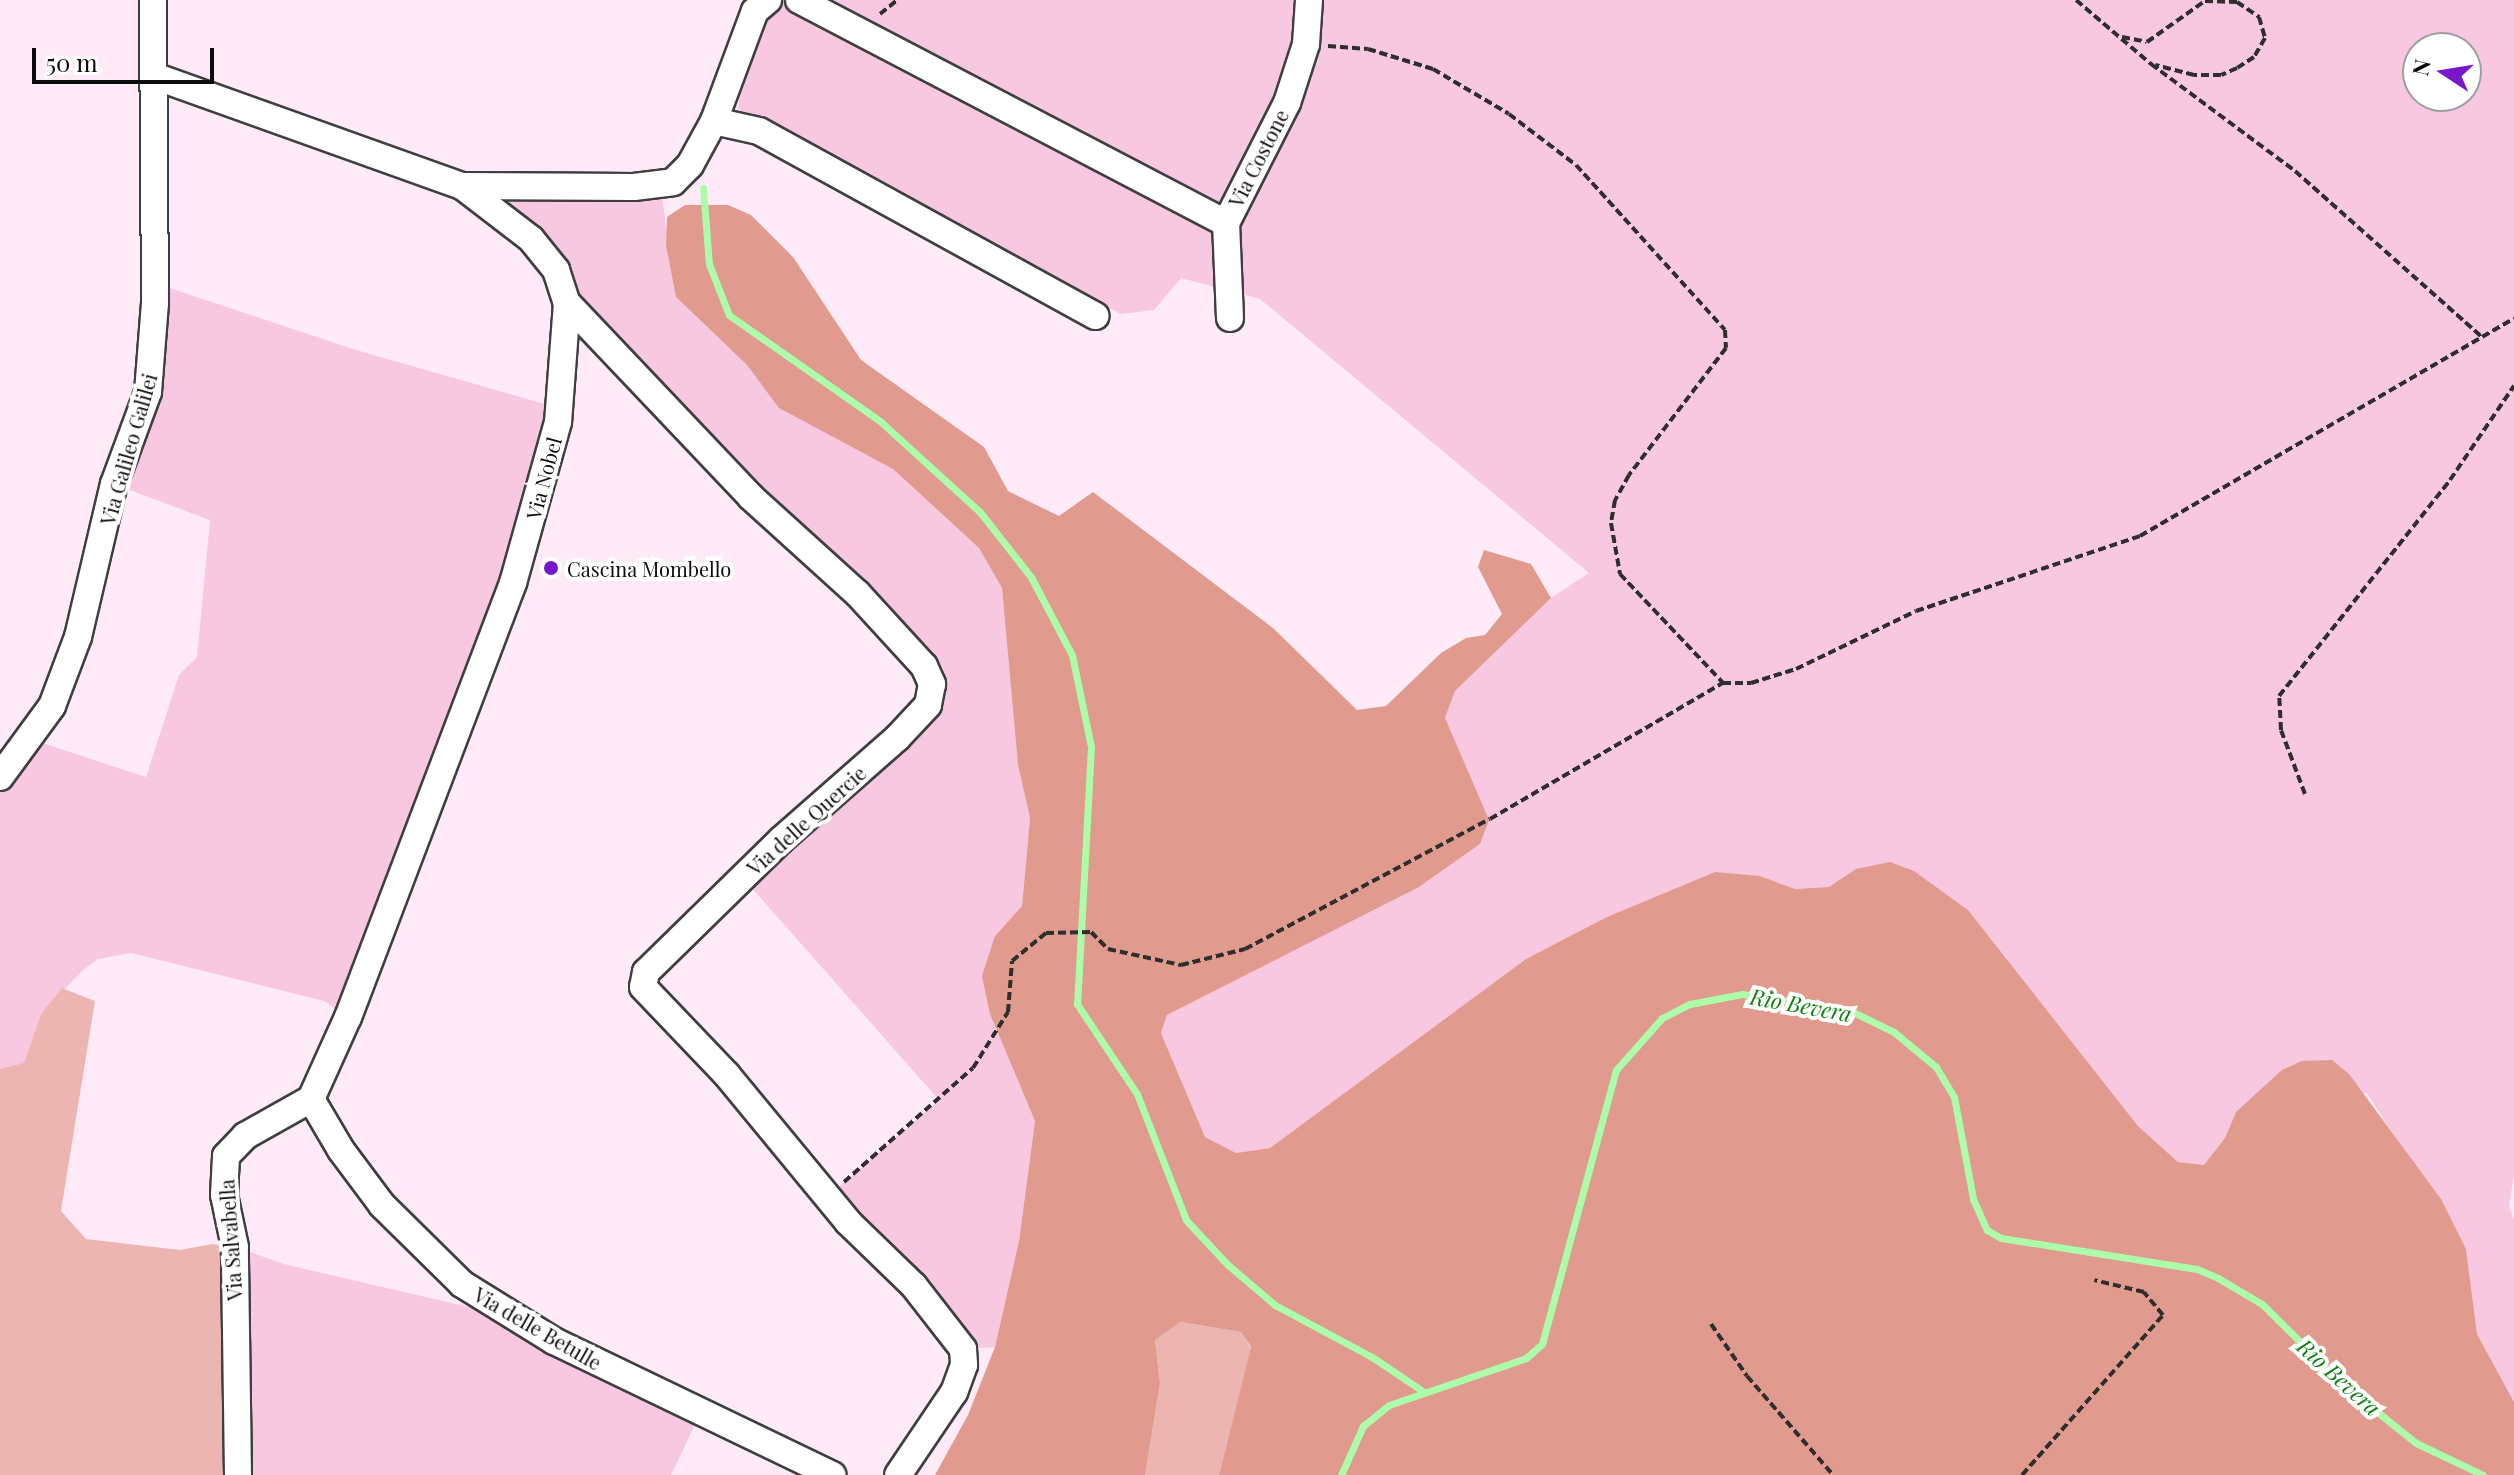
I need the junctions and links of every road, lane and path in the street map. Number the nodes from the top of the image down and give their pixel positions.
1 (768, 0) edge
2 (799, 0) edge
3 (1309, 0) edge
4 (2076, 0) edge
5 (148, 4) edge
6 (2120, 37) junction
7 (1306, 44) junction
8 (2151, 64) junction
9 (157, 77) junction
10 (714, 121) junction
11 (462, 186) junction
12 (1226, 223) junction
13 (567, 303) junction
14 (1096, 316) dead end
15 (1230, 318) dead end
16 (2514, 318) edge
17 (2482, 337) junction
18 (2514, 386) edge
19 (1723, 683) junction
20 (0, 777) edge
21 (2305, 794) dead end
22 (311, 1099) junction
23 (827, 1197) junction
24 (2094, 1280) dead end
25 (1711, 1324) dead end
26 (238, 1475) edge
27 (832, 1475) edge
28 (898, 1475) edge
29 (1833, 1475) edge
30 (2022, 1475) edge

1 - 10 street
2 - 12 street
3 - 7 street, Via Costone
4 - 6 path
5 - 9 street, Via Galileo Galilei
6 - 8 path
6 - 8 path
7 - 12 street, Via Costone
7 - 19 path
8 - 17 path
9 - 11 street, Via Nobel
9 - 20 street, Via Galileo Galilei
10 - 11 street
10 - 14 street
11 - 13 street, Via Nobel
12 - 15 street, Via Costone
13 - 22 street, Via Nobel
13 - 23 street, Via delle Quercie
16 - 17 path
17 - 19 path
18 - 21 path
19 - 23 path
22 - 26 street, Via Salvabella
22 - 27 street, Via delle Betulle
23 - 28 street, Via delle Quercie
24 - 30 path
25 - 29 path

